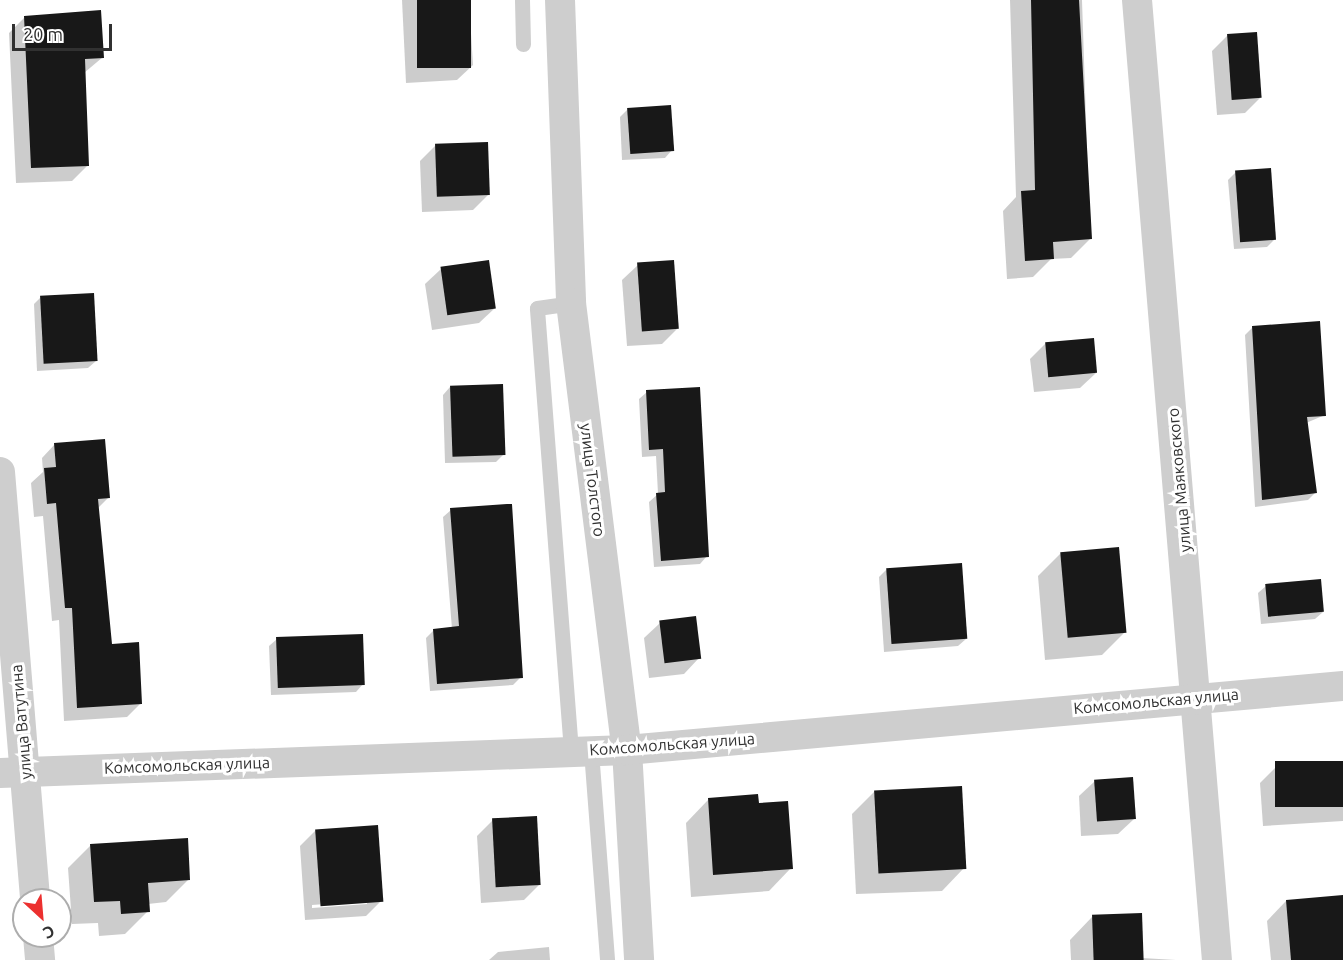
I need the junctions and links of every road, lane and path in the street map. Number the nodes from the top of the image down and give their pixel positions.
1 (522, 0) edge
2 (560, 0) edge
3 (1137, 0) edge
4 (523, 44) dead end
5 (571, 303) junction
6 (0, 472) edge
7 (1343, 686) edge
8 (1197, 697) junction
9 (627, 750) junction
10 (581, 751) junction
11 (13, 772) edge
12 (33, 888) edge
13 (607, 960) edge
14 (639, 960) edge
15 (1217, 960) edge

1 - 4 lane
2 - 5 street, улица Толстого
3 - 8 street, улица Маяковского
5 - 9 street, улица Толстого
5 - 10 lane
6 - 11 street, улица Ватутина
7 - 8 street, Комсомольская улица
8 - 9 street, Комсомольская улица
8 - 15 street, улица Маяковского
9 - 10 street, Комсомольская улица
9 - 14 street, улица Толстого
10 - 11 street, Комсомольская улица
10 - 13 lane
11 - 12 street, улица Ватутина

